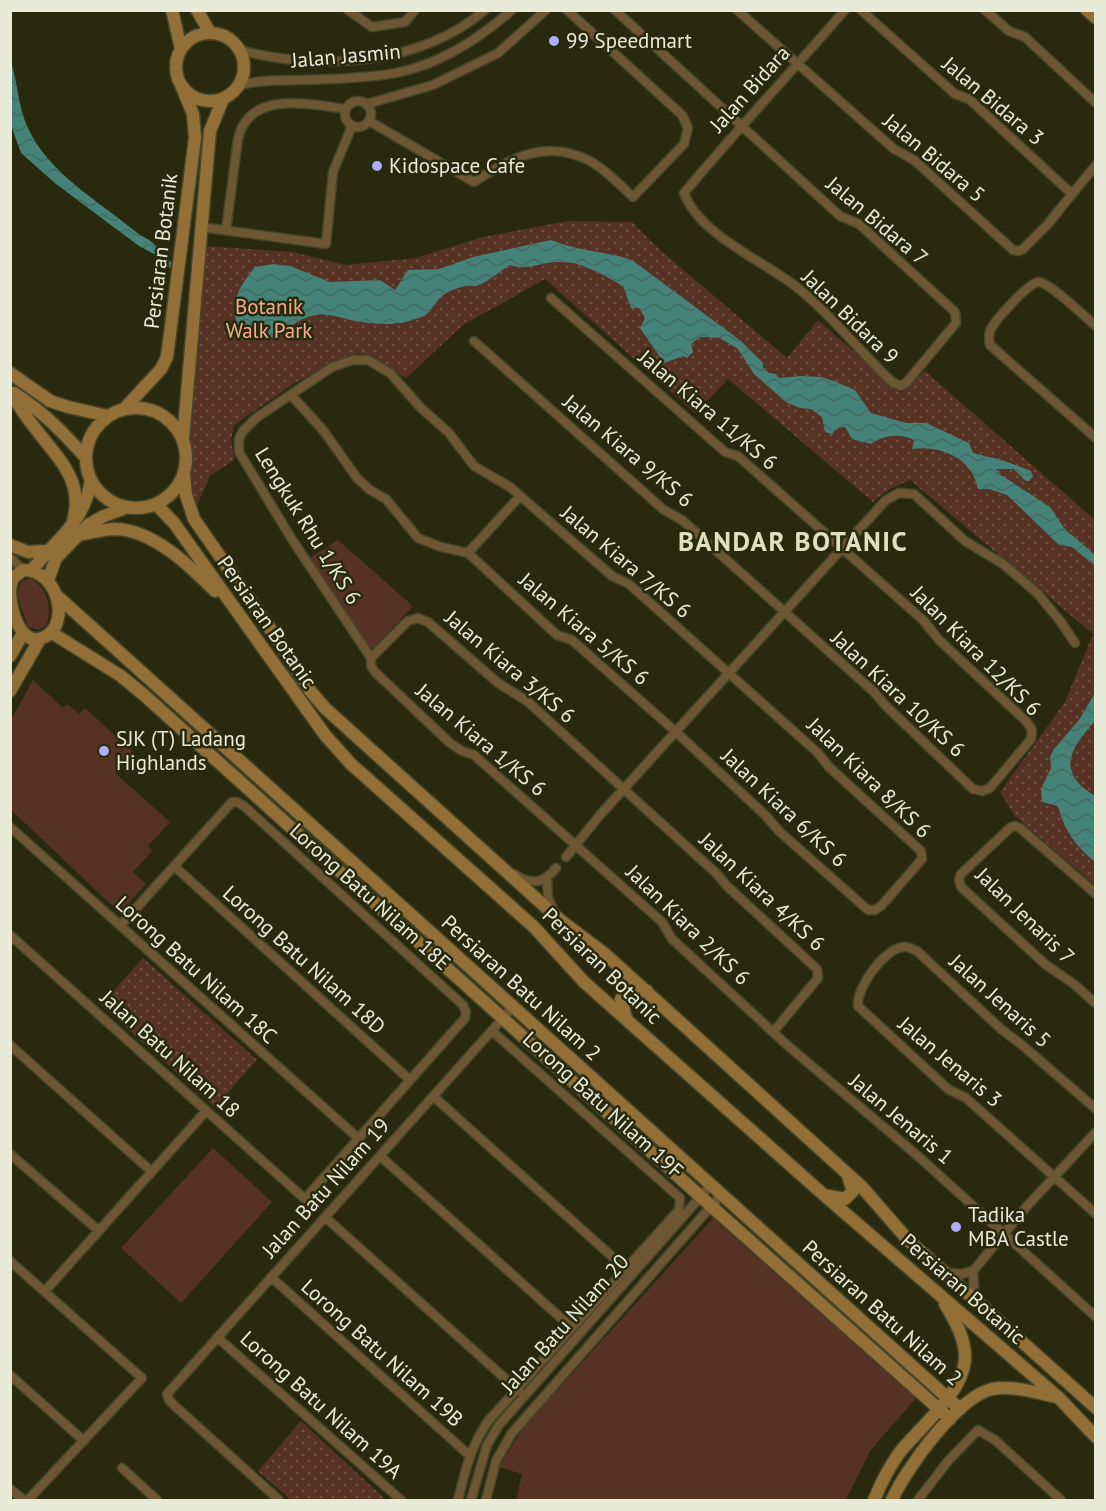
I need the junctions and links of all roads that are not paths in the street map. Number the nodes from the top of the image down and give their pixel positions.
1 (172, 10) edge
2 (197, 10) edge
3 (348, 10) edge
4 (485, 10) edge
5 (512, 10) edge
6 (546, 10) edge
7 (567, 10) edge
8 (615, 10) edge
9 (737, 10) edge
10 (845, 10) edge
11 (861, 10) edge
12 (985, 10) edge
13 (1087, 10) edge
14 (414, 12) edge
15 (1095, 18) edge
16 (210, 33) junction
17 (182, 49) junction
18 (239, 50) junction
19 (797, 63) junction
20 (181, 85) junction
21 (239, 85) junction
22 (224, 99) junction
23 (1095, 103) edge
24 (367, 104) junction
25 (346, 109) junction
26 (369, 121) junction
27 (352, 126) junction
28 (743, 126) junction
29 (1095, 165) edge
30 (684, 193) joint
31 (1072, 194) junction
32 (201, 227) junction
33 (226, 230) junction
34 (551, 298) dead end
35 (1095, 326) edge
36 (474, 341) dead end
37 (935, 349) joint
38 (10, 373) edge
39 (10, 392) edge
40 (291, 395) junction
41 (124, 409) junction
42 (108, 416) junction
43 (1095, 438) edge
44 (183, 439) junction
45 (86, 458) junction
46 (184, 474) junction
47 (91, 480) junction
48 (500, 480) joint
49 (520, 496) junction
50 (156, 504) junction
51 (128, 507) junction
52 (75, 532) junction
53 (10, 545) edge
54 (842, 549) junction
55 (46, 551) junction
56 (468, 553) junction
57 (10, 557) edge
58 (20, 574) edge
59 (48, 580) junction
60 (56, 596) junction
61 (235, 610) junction
62 (784, 613) junction
63 (23, 633) junction
64 (51, 633) junction
65 (40, 639) junction
66 (1075, 643) dead end
67 (10, 656) edge
68 (371, 658) junction
69 (729, 673) junction
70 (10, 691) edge
71 (676, 732) junction
72 (235, 757) junction
73 (225, 768) junction
74 (990, 788) joint
75 (624, 789) junction
76 (10, 827) edge
77 (576, 845) junction
78 (566, 857) dead end
79 (174, 866) junction
80 (501, 866) junction
81 (556, 868) dead end
82 (547, 878) junction
83 (1095, 894) edge
84 (868, 910) joint
85 (560, 920) junction
86 (120, 926) junction
87 (10, 935) edge
88 (877, 965) joint
89 (647, 991) junction
90 (1095, 1004) edge
91 (513, 1007) junction
92 (503, 1018) junction
93 (626, 1018) junction
94 (492, 1031) junction
95 (774, 1031) junction
96 (10, 1045) edge
97 (410, 1080) junction
98 (433, 1096) junction
99 (1095, 1109) edge
100 (206, 1111) junction
101 (1095, 1132) edge
102 (358, 1138) junction
103 (10, 1154) edge
104 (380, 1156) junction
105 (151, 1171) junction
106 (846, 1172) junction
107 (1053, 1178) junction
108 (711, 1185) junction
109 (721, 1195) junction
110 (824, 1195) junction
111 (701, 1197) junction
112 (711, 1206) junction
113 (1095, 1214) edge
114 (325, 1217) junction
115 (98, 1230) junction
116 (1005, 1234) junction
117 (10, 1261) edge
118 (626, 1269) junction
119 (973, 1271) junction
120 (943, 1272) junction
121 (271, 1277) junction
122 (45, 1291) junction
123 (941, 1296) junction
124 (975, 1300) junction
125 (1095, 1317) edge
126 (572, 1328) junction
127 (218, 1337) junction
128 (10, 1375) edge
129 (517, 1389) junction
130 (525, 1396) junction
131 (1058, 1397) junction
132 (947, 1398) junction
133 (535, 1405) junction
134 (938, 1408) junction
135 (960, 1408) junction
136 (1095, 1408) edge
137 (950, 1419) junction
138 (1095, 1437) edge
139 (84, 1441) junction
140 (469, 1455) junction
141 (122, 1468) dead end
142 (10, 1489) edge
143 (471, 1499) edge
144 (24, 1500) edge
145 (28, 1500) edge
146 (157, 1500) edge
147 (279, 1500) edge
148 (401, 1500) edge
149 (458, 1500) edge
150 (484, 1500) edge
151 (874, 1500) edge
152 (892, 1500) edge
153 (920, 1500) edge
154 (1061, 1500) edge

1 - 17 main road
2 - 16 main road
3 - 14 street
4 - 18 street, Jalan Jasmin
5 - 21 street, Jalan Jasmin
6 - 24 street
7 - 26 street
8 - 28 street, Jalan Bidara 7
9 - 19 street, Jalan Bidara 5
10 - 19 street, Jalan Bidara
11 - 31 street, Jalan Bidara 3
12 - 23 street
13 - 15 main road
16 - 17 main road
16 - 18 main road
17 - 20 main road
18 - 21 main road
19 - 28 street, Jalan Bidara
19 - 31 street, Jalan Bidara 5
20 - 22 main road
20 - 41 main road, Persiaran Botanik
21 - 22 main road
22 - 32 main road, Persiaran Botanik
24 - 25 street
24 - 26 street
25 - 27 street
25 - 33 street
26 - 27 street
27 - 33 street
28 - 30 street, Jalan Bidara
28 - 37 street, Jalan Bidara 7
29 - 31 street
30 - 37 street, Jalan Bidara 9
32 - 33 street
32 - 44 main road, Persiaran Botanik
34 - 54 street, Jalan Kiara 11/KS 6
35 - 43 street
36 - 62 street, Jalan Kiara 9/KS 6
38 - 42 main road
39 - 45 main road
39 - 52 main road
40 - 48 street, Lengkuk Rhu 1/KS 6
40 - 56 street
40 - 68 street, Lengkuk Rhu 1/KS 6
41 - 42 main road
41 - 44 main road
42 - 45 main road
44 - 46 main road
45 - 47 main road
46 - 50 main road
46 - 80 main road, Persiaran Botanic
47 - 51 main road
47 - 52 main road
48 - 49 street, Jalan Kiara 7/KS 6
49 - 56 street
49 - 69 street, Jalan Kiara 7/KS 6
50 - 51 main road
50 - 61 main road, Persiaran Botanic
51 - 52 main road
52 - 55 main road
52 - 59 main road
52 - 61 main road
53 - 55 main road
54 - 62 street
54 - 66 street
54 - 74 street, Jalan Kiara 12/KS 6
55 - 58 main road
56 - 71 street, Jalan Kiara 5/KS 6
57 - 58 street
58 - 59 main road
58 - 63 main road
59 - 60 main road
60 - 64 main road
60 - 72 main road, Persiaran Batu Nilam 2
61 - 93 main road, Persiaran Botanic
62 - 69 street
62 - 74 street, Jalan Kiara 10/KS 6
63 - 65 main road
63 - 67 main road
64 - 65 main road
64 - 73 main road, Persiaran Batu Nilam 2
65 - 70 main road
68 - 75 street, Jalan Kiara 3/KS 6
68 - 77 street, Jalan Kiara 1/KS 6
69 - 71 street
69 - 84 street, Jalan Kiara 8/KS 6
71 - 75 street
71 - 84 street, Jalan Kiara 6/KS 6
72 - 73 main road
72 - 91 main road, Persiaran Batu Nilam 2
73 - 92 main road, Persiaran Batu Nilam 2
75 - 77 street
75 - 95 street, Jalan Kiara 4/KS 6
76 - 86 street, Lorong Batu Nilam 18C
77 - 78 street
77 - 95 street, Jalan Kiara 2/KS 6
79 - 86 street
79 - 97 street, Lorong Batu Nilam 18D
79 - 97 street, Lorong Batu Nilam 18E
80 - 82 street
80 - 85 main road, Persiaran Botanic
81 - 82 street
82 - 85 street
83 - 90 street, Jalan Jenaris 7
85 - 89 main road, Persiaran Botanic
86 - 102 street, Lorong Batu Nilam 18C
87 - 100 street, Jalan Batu Nilam 18
88 - 99 street, Jalan Jenaris 5
88 - 107 street, Jalan Jenaris 3
89 - 93 main road
89 - 106 main road, Persiaran Botanic
91 - 92 street, Jalan Batu Nilam 19
91 - 108 main road, Persiaran Batu Nilam 2
92 - 94 street, Jalan Batu Nilam 19
92 - 111 main road, Persiaran Batu Nilam 2
93 - 110 main road, Persiaran Botanic
94 - 98 street, Jalan Batu Nilam 19
94 - 118 street, Lorong Batu Nilam 19F
95 - 116 street, Jalan Jenaris 1
96 - 105 street
97 - 102 street
98 - 104 street, Jalan Batu Nilam 19
98 - 118 street
100 - 102 street, Jalan Batu Nilam 18
100 - 105 street
101 - 107 street
103 - 115 street
104 - 114 street, Jalan Batu Nilam 19
104 - 126 street
105 - 115 street
106 - 110 main road
106 - 120 main road, Persiaran Botanic
107 - 113 street
107 - 116 street
108 - 109 main road, Persiaran Batu Nilam 2
108 - 111 street, Jalan Batu Nilam 20
109 - 112 street, Jalan Batu Nilam 20
109 - 132 main road, Persiaran Batu Nilam 2
110 - 123 main road, Persiaran Botanic
111 - 112 main road, Persiaran Batu Nilam 2
111 - 130 street, Jalan Batu Nilam 20
112 - 133 street, Jalan Batu Nilam 20
112 - 134 main road, Persiaran Batu Nilam 2
114 - 121 street, Jalan Batu Nilam 19
114 - 129 street
115 - 122 street
116 - 119 street
116 - 125 street, Jalan Jenaris 1
117 - 122 street
118 - 126 street
119 - 120 street
119 - 124 street
120 - 124 main road, Persiaran Botanic
121 - 127 street, Jalan Batu Nilam 19
121 - 140 street, Lorong Batu Nilam 19B
122 - 139 street
123 - 131 main road, Persiaran Botanic
123 - 132 main road
124 - 136 main road, Persiaran Botanic
126 - 129 street
127 - 147 street, Jalan Batu Nilam 19
127 - 148 street, Lorong Batu Nilam 19A
128 - 139 street
129 - 130 street
129 - 140 street
130 - 133 street
130 - 143 street, Jalan Batu Nilam 20
131 - 135 main road
131 - 138 main road, Persiaran Botanic
132 - 134 main road
132 - 135 main road, Persiaran Batu Nilam 2
133 - 150 street, Jalan Batu Nilam 20
134 - 137 main road, Persiaran Batu Nilam 2
134 - 151 main road
135 - 137 main road
137 - 152 main road
139 - 145 street
140 - 149 street
141 - 146 street
142 - 144 street
143 - 150 street
153 - 154 street

